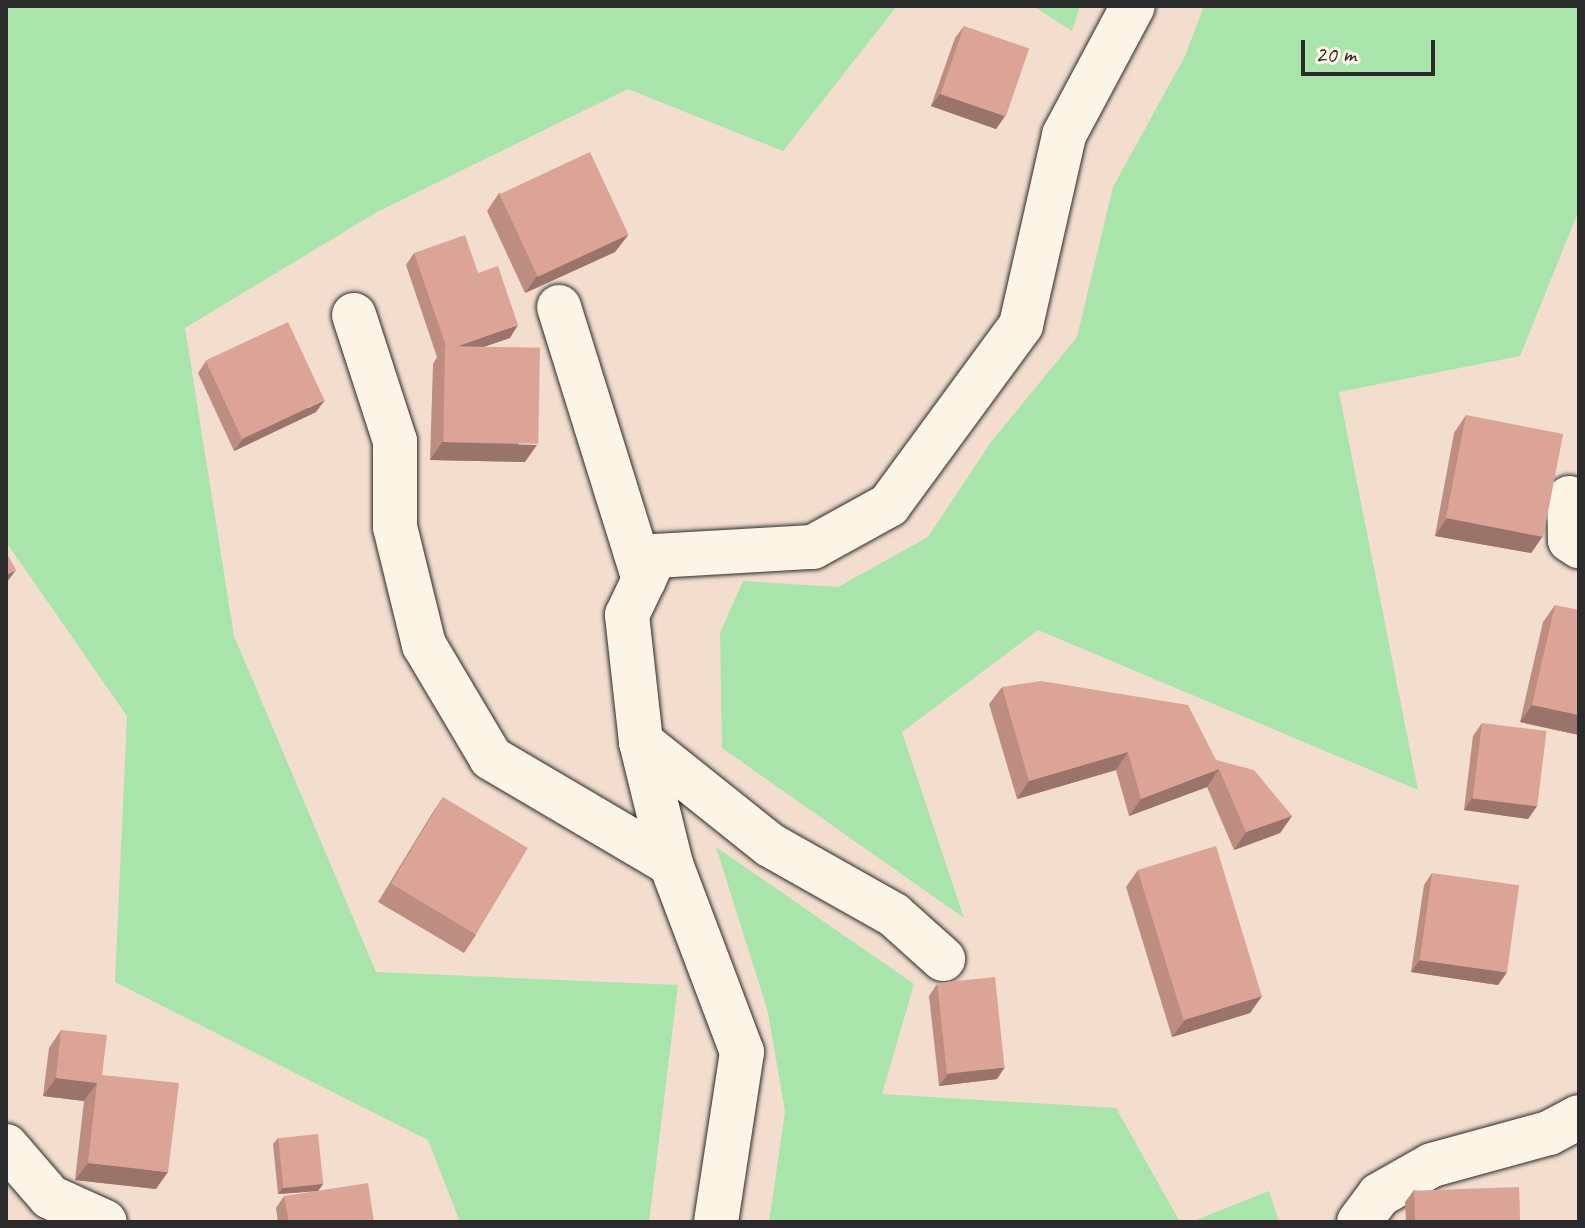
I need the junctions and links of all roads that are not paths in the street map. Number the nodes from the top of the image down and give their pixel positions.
1 (1133, 6) edge
2 (559, 307) dead end
3 (354, 315) dead end
4 (1569, 498) dead end
5 (1579, 546) edge
6 (644, 580) junction
7 (641, 742) junction
8 (671, 864) junction
9 (943, 959) dead end
10 (1579, 1117) edge
11 (8, 1154) edge
12 (105, 1222) edge
13 (716, 1222) edge
14 (1359, 1222) edge

1 - 6 street
2 - 6 street
3 - 8 street
4 - 5 street
6 - 7 street
7 - 8 street
7 - 9 street
8 - 13 street
10 - 14 street
11 - 12 street

